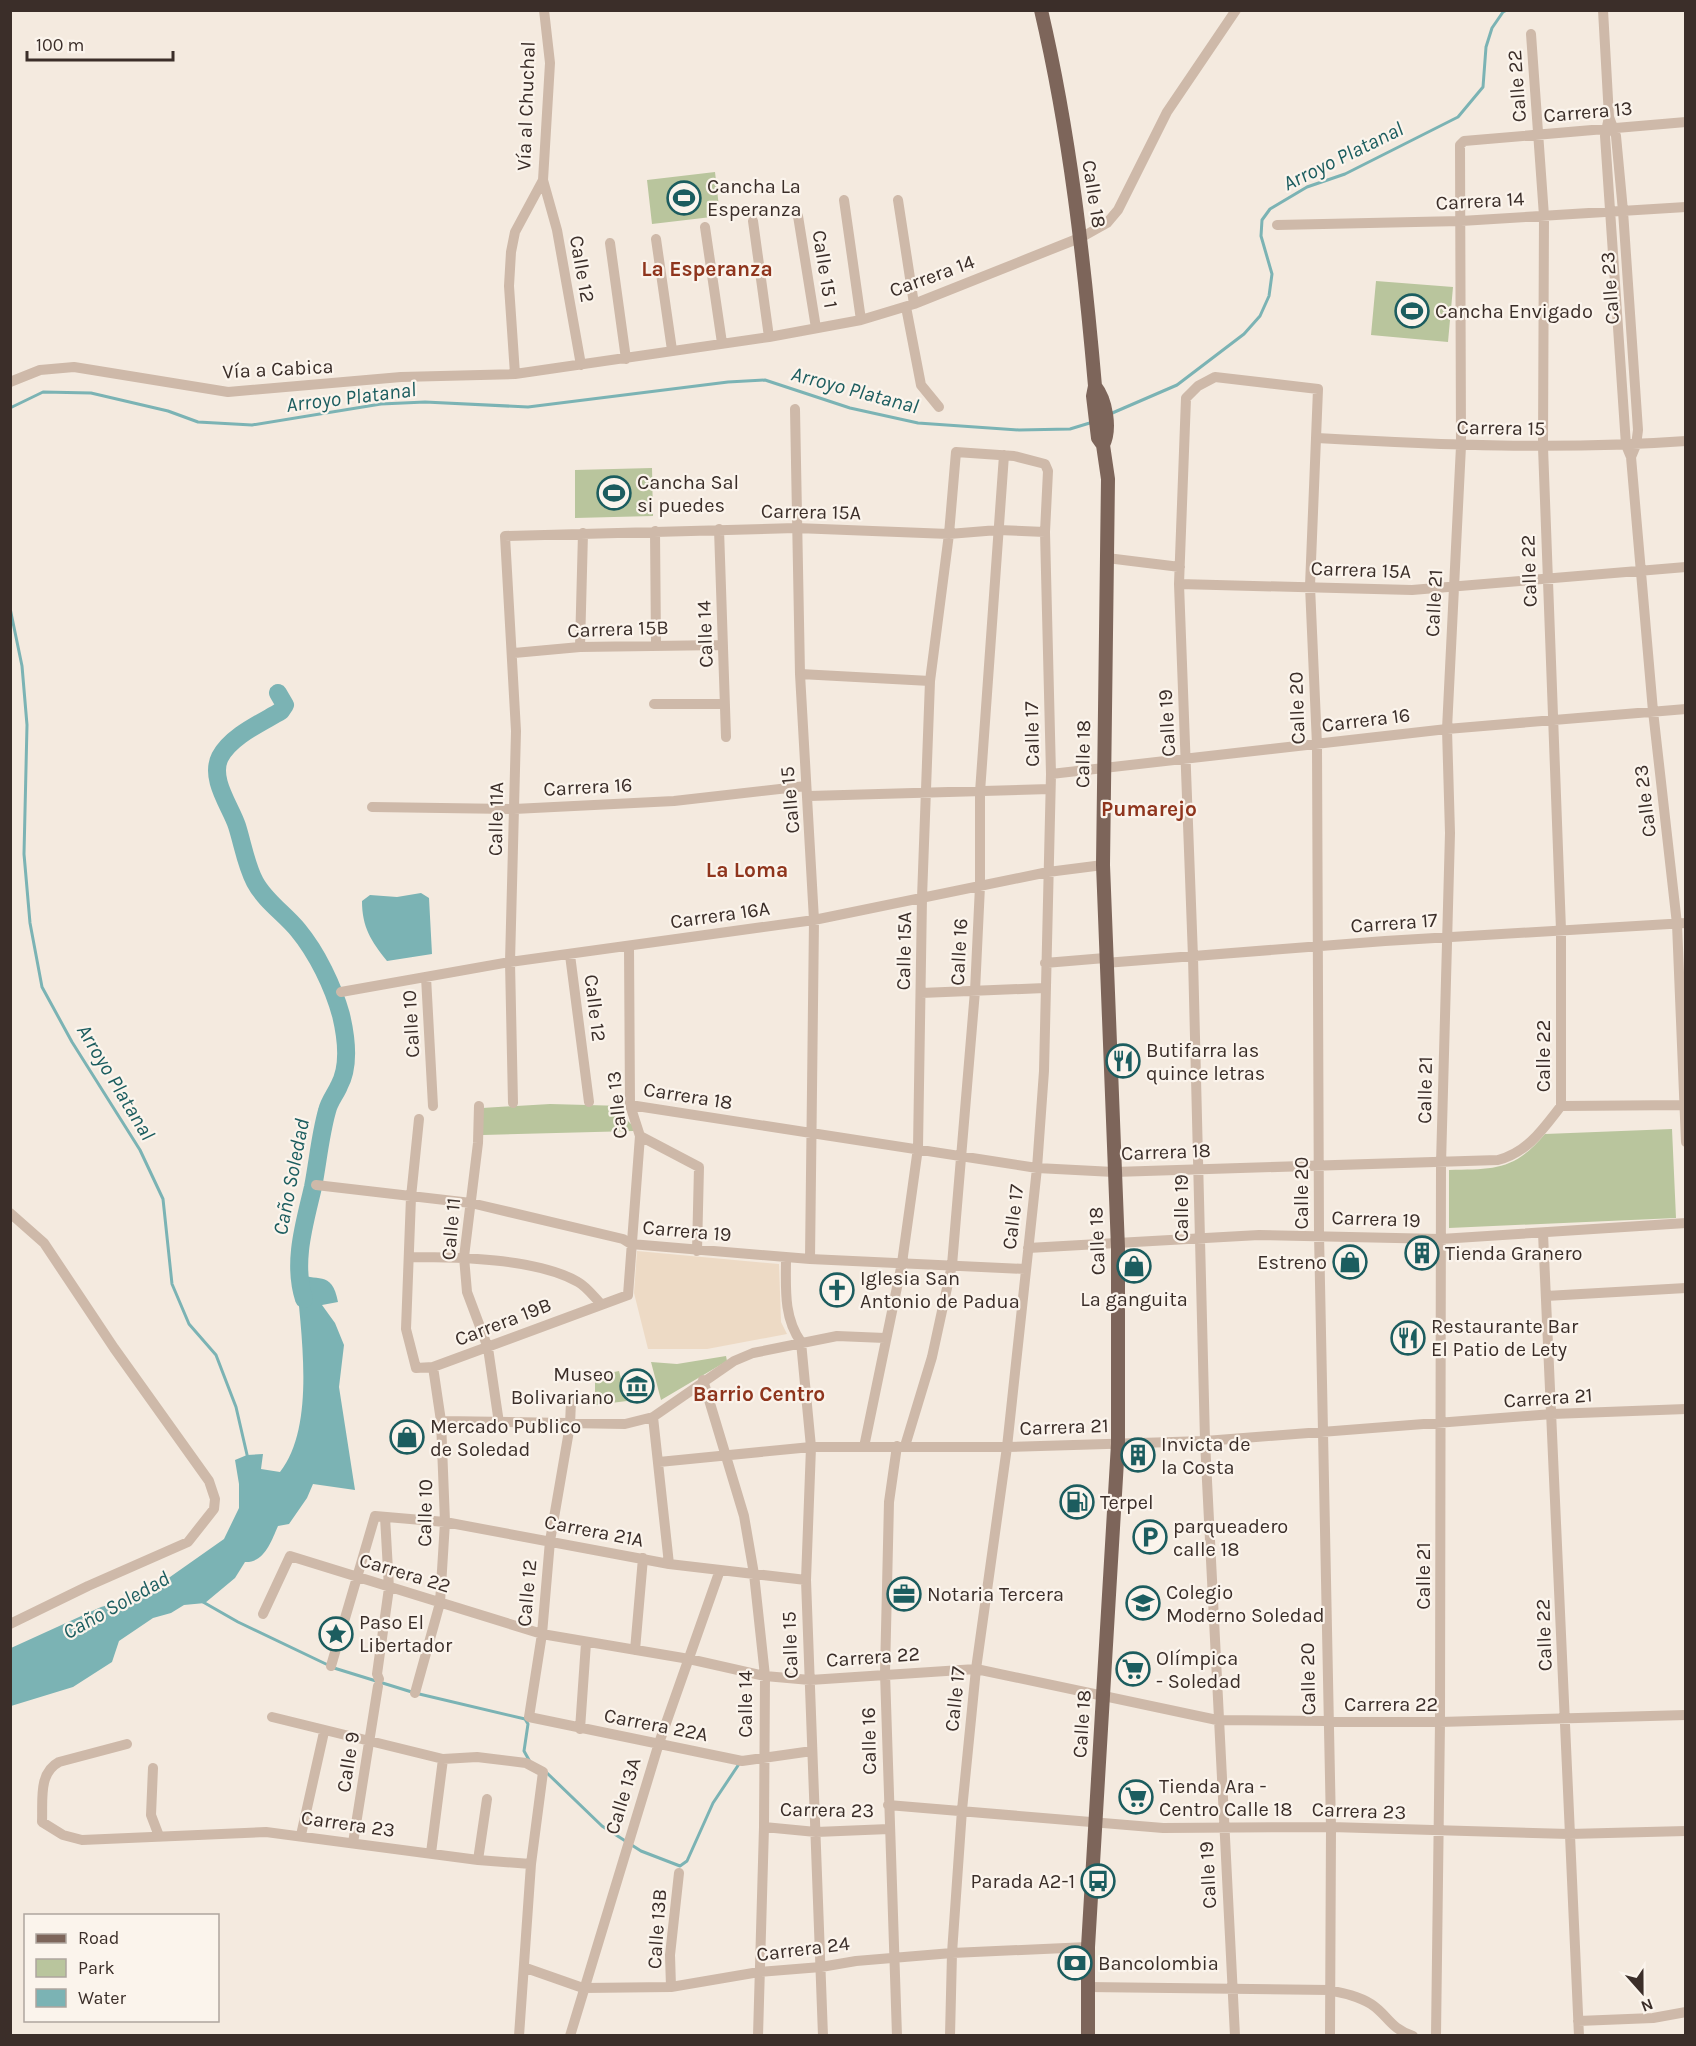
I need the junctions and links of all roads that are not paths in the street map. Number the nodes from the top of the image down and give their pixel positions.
1 (544, 10) edge
2 (1041, 10) edge
3 (1236, 10) edge
4 (1603, 10) edge
5 (1531, 34) dead end
6 (1686, 122) edge
7 (1609, 124) junction
8 (1538, 135) junction
9 (1460, 145) joint
10 (543, 180) junction
11 (844, 200) dead end
12 (898, 200) dead end
13 (1686, 207) edge
14 (1611, 211) junction
15 (1623, 211) junction
16 (798, 216) dead end
17 (1544, 216) junction
18 (753, 221) dead end
19 (1461, 221) junction
20 (1277, 225) dead end
21 (705, 227) dead end
22 (1082, 237) junction
23 (656, 239) dead end
24 (610, 243) dead end
25 (910, 306) junction
26 (861, 320) junction
27 (816, 328) junction
28 (769, 337) junction
29 (722, 343) junction
30 (672, 350) junction
31 (626, 358) junction
32 (581, 365) junction
33 (515, 374) junction
34 (10, 382) edge
35 (1317, 387) joint
36 (939, 407) dead end
37 (795, 409) dead end
38 (1317, 438) junction
39 (1686, 441) edge
40 (1631, 445) junction
41 (1461, 446) junction
42 (1543, 447) junction
43 (1004, 454) junction
44 (796, 528) junction
45 (719, 529) junction
46 (998, 530) junction
47 (655, 531) junction
48 (1045, 532) junction
49 (583, 533) junction
50 (949, 534) junction
51 (505, 536) joint
52 (1107, 558) junction
53 (1179, 567) junction
54 (1686, 567) edge
55 (1642, 571) junction
56 (1548, 580) junction
57 (1179, 584) junction
58 (1310, 586) junction
59 (1453, 588) junction
60 (656, 645) junction
61 (723, 645) junction
62 (580, 647) junction
63 (514, 653) junction
64 (800, 674) junction
65 (930, 681) junction
66 (654, 704) dead end
67 (725, 704) junction
68 (1686, 709) edge
69 (1653, 711) junction
70 (1551, 718) junction
71 (1447, 729) junction
72 (726, 737) dead end
73 (1317, 745) junction
74 (1187, 760) junction
75 (1102, 769) junction
76 (1051, 774) junction
77 (1050, 789) junction
78 (807, 791) junction
79 (980, 792) junction
80 (926, 794) junction
81 (372, 807) dead end
82 (514, 809) junction
83 (1103, 865) junction
84 (1048, 872) junction
85 (980, 885) junction
86 (922, 897) junction
87 (814, 920) junction
88 (1682, 923) edge
89 (1561, 930) junction
90 (1447, 938) junction
91 (1319, 946) junction
92 (629, 947) junction
93 (570, 955) junction
94 (1193, 957) junction
95 (1105, 960) junction
96 (510, 962) junction
97 (1046, 963) junction
98 (426, 976) junction
99 (1045, 988) junction
100 (341, 992) dead end
101 (975, 992) junction
102 (921, 993) junction
103 (589, 1102) dead end
104 (513, 1103) dead end
105 (630, 1105) junction
106 (1685, 1105) edge
107 (433, 1106) dead end
108 (479, 1106) dead end
109 (1561, 1106) junction
110 (419, 1119) dead end
111 (812, 1133) junction
112 (640, 1136) junction
113 (1686, 1142) edge
114 (918, 1148) junction
115 (960, 1154) junction
116 (1441, 1164) junction
117 (1319, 1166) junction
118 (1037, 1168) junction
119 (1199, 1169) junction
120 (1114, 1172) junction
121 (316, 1185) dead end
122 (411, 1197) junction
123 (471, 1203) junction
124 (10, 1213) edge
125 (1686, 1223) edge
126 (1543, 1233) junction
127 (1319, 1234) junction
128 (1199, 1237) junction
129 (1441, 1239) junction
130 (630, 1244) junction
131 (1118, 1244) junction
132 (1028, 1248) junction
133 (697, 1251) junction
134 (409, 1257) junction
135 (464, 1257) junction
136 (786, 1257) junction
137 (810, 1259) junction
138 (902, 1263) junction
139 (952, 1266) junction
140 (1024, 1269) junction
141 (1686, 1288) edge
142 (628, 1295) joint
143 (1546, 1296) junction
144 (601, 1305) junction
145 (885, 1338) junction
146 (801, 1342) junction
147 (488, 1348) junction
148 (433, 1367) junction
149 (703, 1380) junction
150 (571, 1401) dead end
151 (1686, 1409) edge
152 (1552, 1414) junction
153 (653, 1416) junction
154 (441, 1421) junction
155 (499, 1423) junction
156 (1441, 1424) junction
157 (570, 1425) junction
158 (1322, 1434) junction
159 (1205, 1441) junction
160 (1118, 1444) junction
161 (901, 1446) junction
162 (811, 1447) junction
163 (864, 1447) junction
164 (1006, 1447) junction
165 (727, 1454) junction
166 (659, 1462) junction
167 (380, 1516) junction
168 (445, 1522) junction
169 (550, 1541) junction
170 (643, 1558) junction
171 (669, 1564) junction
172 (720, 1570) junction
173 (754, 1574) junction
174 (358, 1578) junction
175 (806, 1580) junction
176 (389, 1588) junction
177 (440, 1603) junction
178 (262, 1614) dead end
179 (10, 1624) edge
180 (542, 1634) junction
181 (586, 1643) junction
182 (635, 1650) junction
183 (689, 1659) junction
184 (331, 1666) dead end
185 (976, 1669) junction
186 (885, 1673) junction
187 (765, 1676) junction
188 (810, 1680) junction
189 (415, 1693) dead end
190 (1104, 1697) junction
191 (1686, 1715) edge
192 (272, 1717) dead end
193 (529, 1717) joint
194 (1565, 1718) junction
195 (1217, 1720) junction
196 (1327, 1721) junction
197 (1440, 1722) junction
198 (580, 1729) junction
199 (324, 1732) junction
200 (370, 1743) junction
201 (658, 1743) junction
202 (127, 1744) dead end
203 (812, 1751) junction
204 (443, 1759) junction
205 (764, 1759) junction
206 (153, 1768) dead end
207 (487, 1799) dead end
208 (888, 1805) junction
209 (962, 1810) junction
210 (1095, 1824) junction
211 (764, 1827) junction
212 (1331, 1827) junction
213 (1224, 1828) junction
214 (889, 1829) junction
215 (1686, 1830) edge
216 (816, 1832) junction
217 (1438, 1832) junction
218 (1569, 1834) junction
219 (301, 1835) junction
220 (159, 1836) junction
221 (353, 1843) junction
222 (431, 1853) junction
223 (478, 1860) junction
224 (531, 1864) junction
225 (679, 1873) dead end
226 (1088, 1947) junction
227 (952, 1953) junction
228 (893, 1958) junction
229 (821, 1967) junction
230 (526, 1968) junction
231 (759, 1972) junction
232 (671, 1987) junction
233 (1087, 1987) junction
234 (583, 1988) junction
235 (1233, 1989) junction
236 (1329, 1990) junction
237 (1686, 2012) edge
238 (1578, 2021) junction
239 (519, 2036) edge
240 (570, 2036) edge
241 (758, 2036) edge
242 (823, 2036) edge
243 (897, 2036) edge
244 (950, 2036) edge
245 (1088, 2036) edge
246 (1235, 2036) edge
247 (1330, 2036) edge
248 (1413, 2036) edge
249 (1436, 2036) edge
250 (1579, 2036) edge

1 - 10 street, Vía al Chuchal
2 - 22 main road, Calle 18
3 - 22 street, Carrera 14
4 - 7 street, Calle 23
5 - 8 street, Calle 22
6 - 7 street, Carrera 13
7 - 8 street, Carrera 13
7 - 14 street, Calle 23
7 - 15 street, Calle 23
8 - 9 street, Carrera 13
8 - 17 street, Calle 22
9 - 19 street, Calle 21
10 - 32 street, Calle 12
10 - 33 street, Vía al Chuchal
11 - 26 street
12 - 25 street
13 - 15 street, Carrera 14
14 - 15 street, Carrera 14
14 - 17 street, Carrera 14
14 - 40 street, Calle 23
15 - 40 street, Calle 23
16 - 27 street, Calle 15 1
17 - 19 street, Carrera 14
17 - 42 street, Calle 22
18 - 28 street
19 - 20 street, Carrera 14
19 - 41 street, Calle 21
21 - 29 street
22 - 25 street, Carrera 14
22 - 52 main road, Calle 18
23 - 30 street
24 - 31 street
25 - 26 street, Carrera 14
25 - 36 street
26 - 27 street, Carrera 14
27 - 28 street, Carrera 14
28 - 29 street, Carrera 14
29 - 30 street, Carrera 14
30 - 31 street, Carrera 14
31 - 32 street, Carrera 14
32 - 33 street, Carrera 14
33 - 34 street, Vía a Cabica
35 - 38 street, Calle 20
35 - 53 street, Calle 19
37 - 44 street, Calle 15
38 - 41 street, Carrera 15
38 - 58 street, Calle 20
39 - 40 street, Carrera 15
40 - 42 street, Carrera 15
40 - 55 street, Calle 23
41 - 42 street, Carrera 15
41 - 59 street, Calle 21
42 - 56 street, Calle 22
43 - 46 street, Calle 16
43 - 48 street, Calle 17
43 - 50 street, Calle 15A
44 - 45 street, Carrera 15A
44 - 50 street, Carrera 15A
44 - 64 street, Calle 15
45 - 47 street, Carrera 15A
45 - 61 street, Calle 14
46 - 48 street, Carrera 15A
46 - 50 street, Carrera 15A
46 - 79 street, Calle 16
47 - 49 street, Carrera 15A
47 - 60 street
48 - 76 street, Calle 17
49 - 51 street, Carrera 15A
49 - 62 street
50 - 65 street, Calle 15A
51 - 63 street, Calle 11A
52 - 53 street
52 - 75 main road, Calle 18
53 - 57 street, Calle 19
54 - 55 street, Carrera 15A
55 - 56 street, Carrera 15A
55 - 69 street, Calle 23
56 - 59 street, Carrera 15A
56 - 70 street, Calle 22
57 - 58 street, Carrera 15A
57 - 74 street, Calle 19
58 - 59 street, Carrera 15A
58 - 73 street, Calle 20
59 - 71 street, Calle 21
60 - 61 street, Carrera 15B
60 - 62 street, Carrera 15B
61 - 67 street, Calle 14
62 - 63 street, Carrera 15B
63 - 82 street, Calle 11A
64 - 65 street
64 - 78 street, Calle 15
65 - 80 street, Calle 15A
66 - 67 street
67 - 72 street, Calle 14
68 - 69 street, Carrera 16
69 - 70 street, Carrera 16
69 - 88 street, Calle 23
70 - 71 street, Carrera 16
70 - 89 street, Calle 22
71 - 73 street, Carrera 16
71 - 90 street, Calle 21
73 - 74 street, Carrera 16
73 - 91 street, Calle 20
74 - 75 street, Carrera 16
74 - 94 street, Calle 19
75 - 76 street, Carrera 16
75 - 83 main road, Calle 18
76 - 77 street, Calle 17
77 - 79 street, Carrera 16
77 - 84 street, Calle 17
78 - 80 street, Carrera 16
78 - 82 street, Carrera 16
78 - 87 street, Calle 15
79 - 80 street, Carrera 16
79 - 85 street, Calle 16
80 - 86 street, Calle 15A
81 - 82 street, Carrera 16
82 - 96 street, Calle 11A
83 - 84 street, Carrera 16A
83 - 95 main road, Calle 18
84 - 85 street, Carrera 16A
84 - 97 street, Calle 17
85 - 86 street, Carrera 16A
85 - 101 street, Calle 16
86 - 87 street, Carrera 16A
86 - 102 street, Calle 15A
87 - 92 street, Carrera 16A
87 - 111 street, Calle 15
88 - 89 street, Carrera 17
88 - 106 street, Calle 23
89 - 90 street, Carrera 17
89 - 109 street, Calle 22
90 - 91 street, Carrera 17
90 - 116 street, Calle 21
91 - 94 street, Carrera 17
91 - 117 street, Calle 20
92 - 93 street, Carrera 16A
92 - 105 street, Calle 13
93 - 96 street, Carrera 16A
93 - 103 street, Calle 12
94 - 95 street, Carrera 17
94 - 119 street, Calle 19
95 - 97 street, Carrera 17
95 - 120 main road, Calle 18
96 - 98 street, Carrera 16A
96 - 104 street, Calle 11A
97 - 99 street, Calle 17
98 - 100 street, Carrera 16A
98 - 107 street, Calle 10
99 - 101 street
99 - 118 street, Calle 17
101 - 102 street
101 - 115 street, Calle 16
102 - 114 street, Calle 15A
105 - 111 street, Carrera 18
105 - 112 street, Calle 13
106 - 109 street
106 - 113 street, Calle 23
108 - 123 street, Calle 11
109 - 116 street, Carrera 18
110 - 122 street
111 - 114 street, Carrera 18
111 - 137 street, Calle 15
112 - 130 street, Calle 13
112 - 133 street
114 - 115 street, Carrera 18
114 - 138 street, Calle 15A
115 - 118 street, Carrera 18
115 - 139 street, Calle 16
116 - 117 street, Carrera 18
116 - 129 street, Calle 21
117 - 119 street, Carrera 18
117 - 127 street, Calle 20
118 - 120 street, Carrera 18
118 - 132 street, Calle 17
119 - 120 street, Carrera 18
119 - 128 street, Calle 19
120 - 131 main road, Calle 18
121 - 122 street, Carrera 19
122 - 123 street, Carrera 19
122 - 134 street
123 - 130 street, Carrera 19
123 - 135 street, Calle 11
124 - 179 street
125 - 126 street, Carrera 19
126 - 129 street, Carrera 19
126 - 143 street, Calle 22
127 - 128 street, Carrera 19
127 - 129 street, Carrera 19
127 - 158 street, Calle 20
128 - 131 street, Carrera 19
128 - 159 street, Calle 19
129 - 156 street, Calle 21
130 - 133 street, Carrera 19
130 - 142 street, Calle 13
131 - 132 street, Carrera 19
131 - 160 main road, Calle 18
132 - 140 street, Calle 17
133 - 136 street, Carrera 19
134 - 135 street, Carrera 19B
134 - 148 street, Carrera 19B
135 - 144 street, Carrera 19B
135 - 147 street, Calle 11
136 - 137 street, Carrera 19
136 - 146 street, Calle 15
137 - 138 street, Carrera 19
138 - 139 street, Carrera 19
138 - 145 street, Calle 15A
139 - 140 street, Carrera 19
139 - 161 street, Calle 16
140 - 164 street, Calle 17
141 - 143 street
142 - 144 street, Carrera 19B
143 - 152 street, Calle 22
144 - 147 street, Carrera 19B
145 - 146 street
145 - 163 street, Calle 15A
146 - 149 street
146 - 162 street, Calle 15
147 - 148 street, Carrera 19B
147 - 155 street, Calle 11
148 - 154 street, Calle 10
149 - 153 street
149 - 165 street, Calle 14
150 - 157 street, Calle 12
151 - 152 street, Carrera 21
152 - 156 street, Carrera 21
152 - 194 street, Calle 22
153 - 157 street
153 - 166 street
154 - 155 street
154 - 168 street, Calle 10
155 - 157 street
156 - 158 street, Carrera 21
156 - 197 street, Calle 21
157 - 169 street, Calle 12
158 - 159 street, Carrera 21
158 - 196 street, Calle 20
159 - 160 street, Carrera 21
159 - 195 street, Calle 19
160 - 164 street, Carrera 21
160 - 190 main road, Calle 18
161 - 163 street, Carrera 21
161 - 164 street, Carrera 21
161 - 186 street, Calle 16
162 - 163 street, Carrera 21
162 - 165 street, Carrera 21
162 - 175 street, Calle 15
164 - 185 street, Calle 17
165 - 166 street, Carrera 21
165 - 173 street, Calle 14
166 - 171 street
167 - 168 street, Carrera 21A
167 - 174 street
167 - 176 street, Calle 9
168 - 169 street, Carrera 21A
168 - 177 street, Calle 10
169 - 170 street, Carrera 21A
169 - 180 street, Calle 12
170 - 171 street, Carrera 21A
170 - 182 street
171 - 172 street, Carrera 21A
172 - 173 street, Carrera 21A
172 - 183 street, Calle 13A
173 - 175 street, Carrera 21A
173 - 187 street, Calle 14
174 - 176 street, Carrera 22
174 - 178 street, Carrera 22
174 - 184 street
175 - 188 street, Calle 15
176 - 177 street, Carrera 22
176 - 200 street, Calle 9
177 - 180 street, Carrera 22
177 - 189 street, Calle 10
180 - 181 street, Carrera 22
180 - 193 street, Calle 12
181 - 182 street, Carrera 22
181 - 198 street
182 - 183 street, Carrera 22
183 - 187 street, Carrera 22
183 - 201 street, Calle 13A
185 - 186 street, Carrera 22
185 - 190 street, Carrera 22
185 - 209 street, Calle 17
186 - 188 street, Carrera 22
186 - 208 street, Calle 16
187 - 188 street, Carrera 22
187 - 205 street, Calle 14
188 - 203 street, Calle 15
190 - 195 street, Carrera 22
190 - 210 main road, Calle 18
191 - 194 street, Carrera 22
192 - 199 street
193 - 198 street, Carrera 22A
194 - 197 street, Carrera 22
194 - 218 street, Calle 22
195 - 196 street, Carrera 22
195 - 213 street, Calle 19
196 - 197 street, Carrera 22
196 - 212 street, Calle 20
197 - 217 street, Calle 21
198 - 201 street, Carrera 22A
199 - 200 street
199 - 219 street
200 - 204 street
200 - 221 street, Calle 9
201 - 205 street, Carrera 22A
201 - 234 street, Calle 13A
202 - 220 street, Carrera 23
203 - 205 street, Carrera 22A
203 - 216 street, Calle 15
204 - 222 street
204 - 224 street
205 - 211 street, Calle 14
206 - 220 street
207 - 223 street
208 - 209 street, Carrera 23
208 - 214 street, Calle 16
209 - 210 street, Carrera 23
209 - 227 street, Calle 17
210 - 213 street, Carrera 23
210 - 226 main road, Calle 18
211 - 216 street, Carrera 23
211 - 231 street, Calle 14
212 - 213 street, Carrera 23
212 - 217 street, Carrera 23
212 - 236 street, Calle 20
213 - 235 street, Calle 19
214 - 216 street, Carrera 23
214 - 228 street, Calle 16
215 - 218 street, Carrera 23
216 - 229 street, Calle 15
217 - 218 street, Carrera 23
217 - 249 street, Calle 21
218 - 238 street, Calle 22
219 - 220 street, Carrera 23
219 - 221 street, Carrera 23
221 - 222 street, Carrera 23
222 - 223 street, Carrera 23
223 - 224 street, Carrera 23
224 - 230 street
225 - 232 street, Calle 13B
226 - 227 street, Carrera 24
226 - 233 main road, Calle 18
227 - 228 street, Carrera 24
227 - 244 street, Calle 17
228 - 229 street, Carrera 24
228 - 243 street, Calle 16
229 - 231 street, Carrera 24
229 - 242 street, Calle 15
230 - 234 street, Carrera 24
230 - 239 street
231 - 232 street, Carrera 24
231 - 241 street, Calle 14
232 - 234 street, Carrera 24
233 - 235 street
233 - 245 main road, Calle 18
234 - 240 street, Calle 13A
235 - 236 street
235 - 246 street, Calle 19
236 - 247 street, Calle 20
236 - 248 street
237 - 238 street
238 - 250 street, Calle 22

